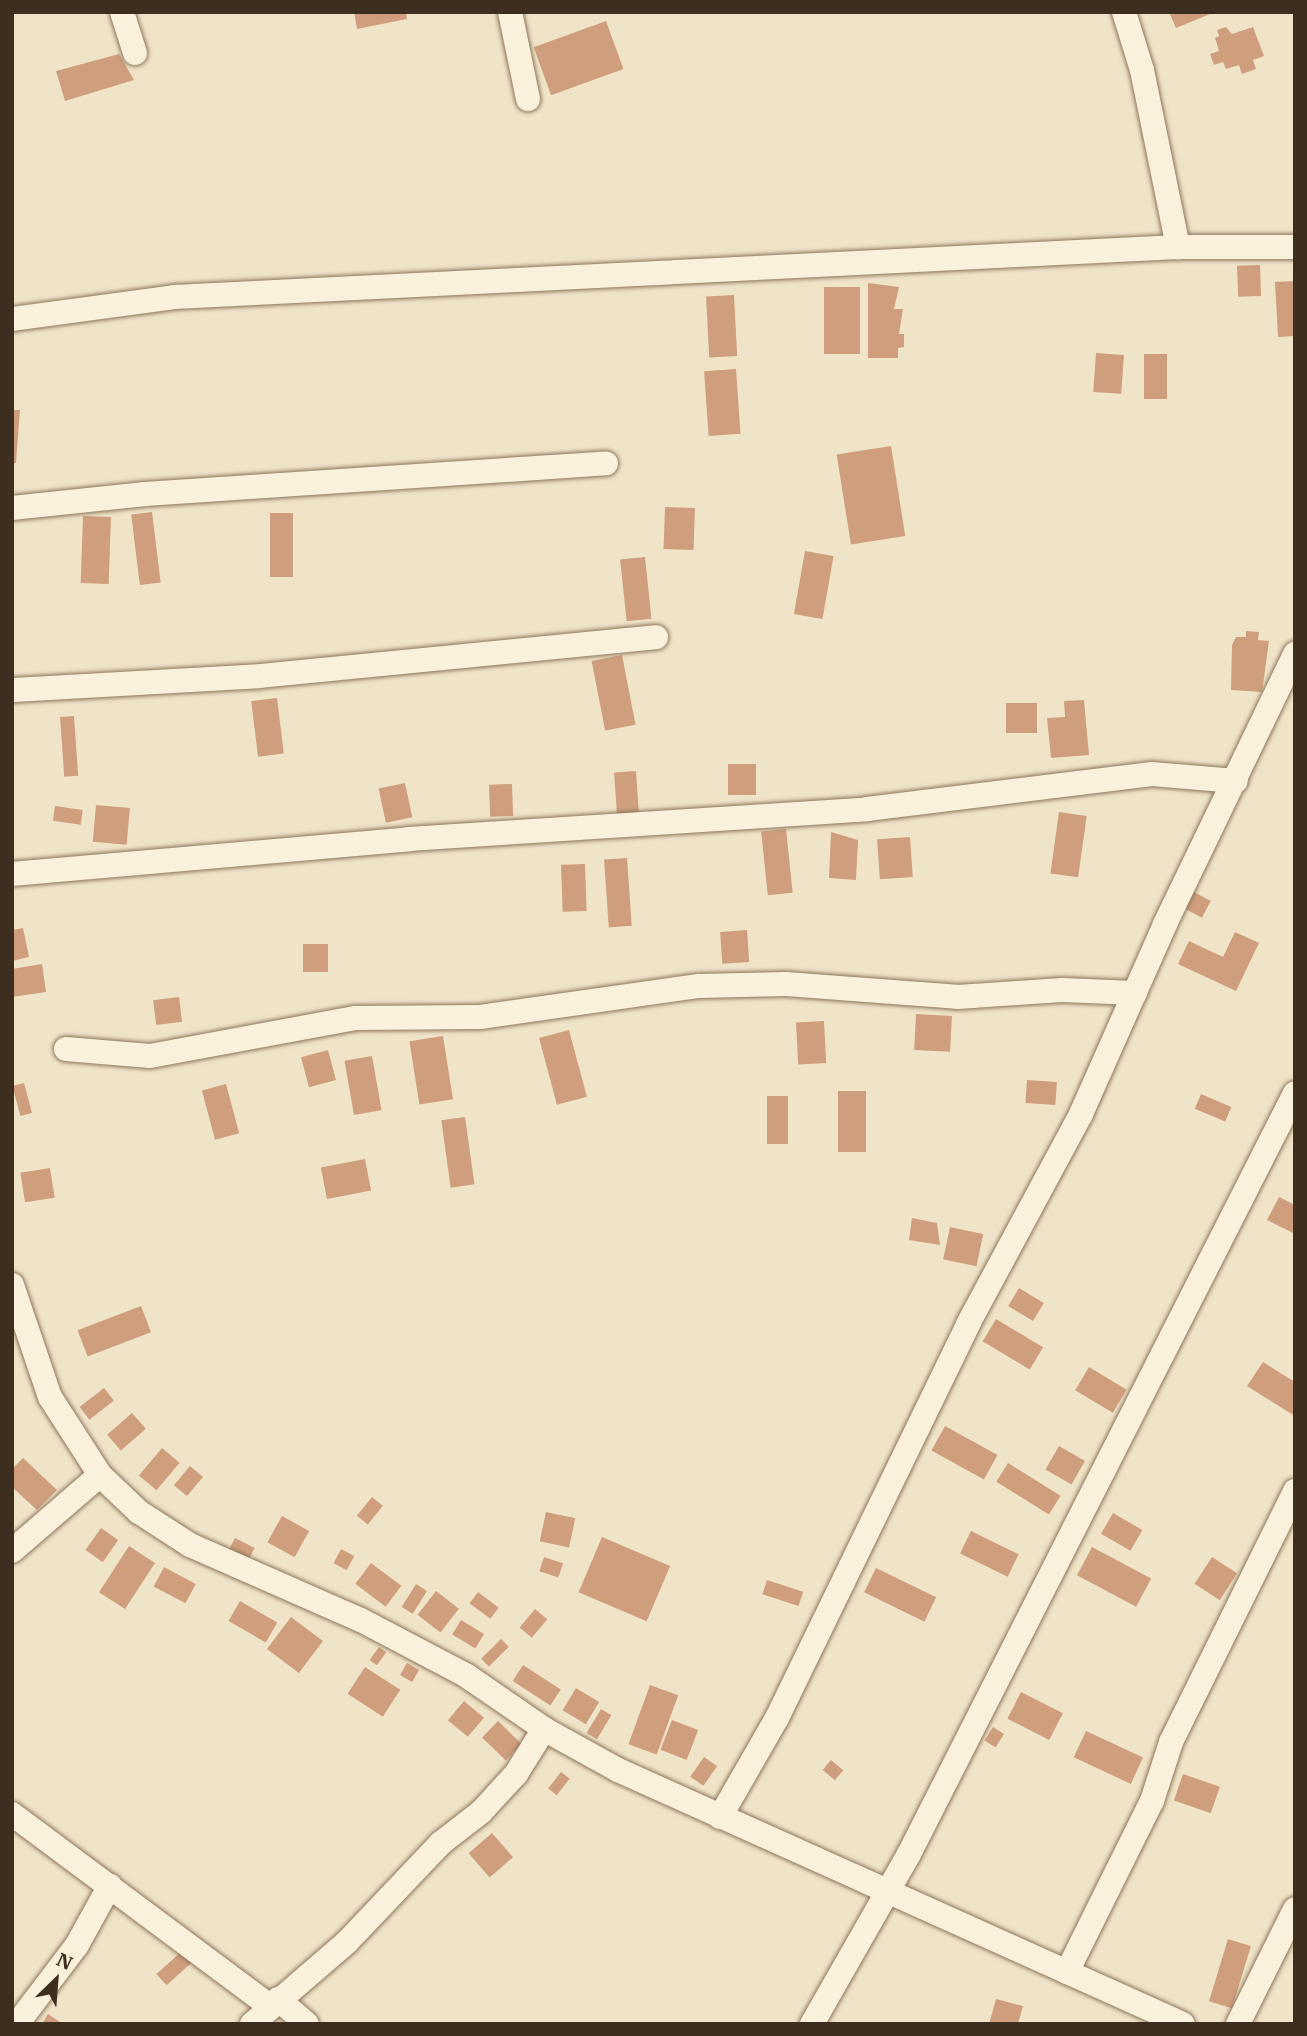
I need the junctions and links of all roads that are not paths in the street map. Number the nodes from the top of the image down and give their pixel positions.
1 (122, 12) edge
2 (510, 12) edge
3 (1124, 12) edge
4 (135, 53) dead end
5 (528, 99) dead end
6 (1178, 247) junction
7 (1295, 247) edge
8 (12, 318) edge
9 (606, 463) dead end
10 (12, 508) edge
11 (656, 637) dead end
12 (1295, 654) edge
13 (12, 690) edge
14 (1236, 781) junction
15 (12, 874) edge
16 (1135, 993) junction
17 (66, 1049) dead end
18 (1295, 1093) edge
19 (12, 1285) edge
20 (100, 1475) junction
21 (1295, 1491) edge
22 (12, 1551) edge
23 (544, 1729) junction
24 (12, 1814) edge
25 (720, 1817) junction
26 (110, 1885) junction
27 (888, 1894) junction
28 (1295, 1909) edge
29 (1067, 1972) junction
30 (274, 2003) junction
31 (17, 2024) edge
32 (252, 2024) edge
33 (307, 2024) edge
34 (812, 2024) edge
35 (1183, 2024) edge
36 (1238, 2024) edge

1 - 4 street
2 - 5 street
3 - 6 street
6 - 7 street
6 - 8 street
9 - 10 street
11 - 13 street
12 - 14 street
14 - 15 street
14 - 16 street
16 - 17 street
16 - 25 street
18 - 27 street
19 - 20 street
20 - 22 street
20 - 23 street
21 - 29 street
23 - 25 street
23 - 30 street
24 - 26 street
25 - 27 street
26 - 30 street
26 - 31 street
27 - 29 street
27 - 34 street
28 - 36 street
29 - 35 street
30 - 32 street
30 - 33 street

